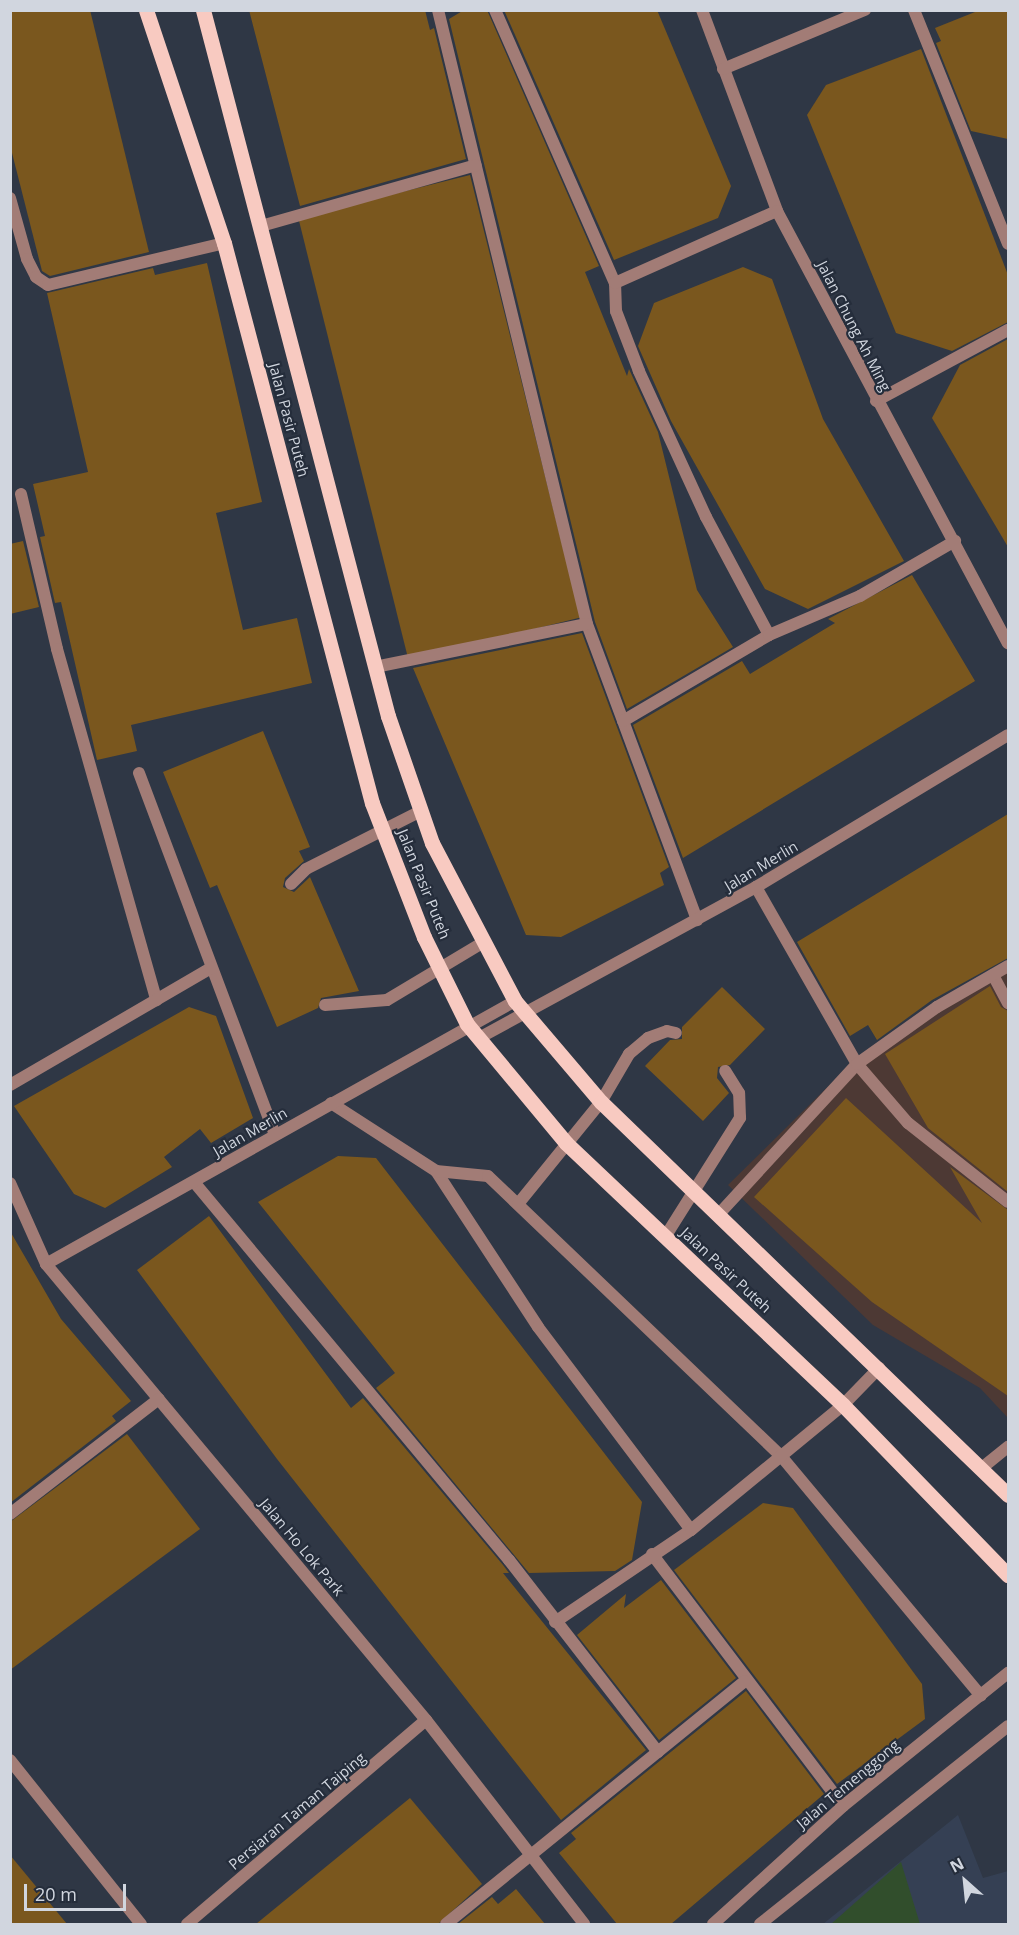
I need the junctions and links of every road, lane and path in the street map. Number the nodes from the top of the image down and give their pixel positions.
1 (146, 10) edge
2 (203, 10) edge
3 (438, 10) edge
4 (495, 10) edge
5 (702, 10) edge
6 (865, 10) edge
7 (914, 10) edge
8 (723, 69) junction
9 (476, 165) junction
10 (10, 198) edge
11 (777, 211) junction
12 (261, 226) junction
13 (224, 243) junction
14 (1008, 244) edge
15 (615, 283) junction
16 (1008, 330) edge
17 (876, 401) junction
18 (21, 494) dead end
19 (955, 541) junction
20 (587, 624) junction
21 (770, 635) junction
22 (1008, 643) edge
23 (375, 667) junction
24 (623, 721) junction
25 (1008, 735) edge
26 (139, 772) dead end
27 (421, 811) junction
28 (381, 828) junction
29 (291, 884) dead end
30 (756, 887) junction
31 (697, 920) junction
32 (484, 942) junction
33 (1008, 966) edge
34 (210, 968) junction
35 (441, 971) junction
36 (993, 975) junction
37 (156, 1000) junction
38 (515, 1001) junction
39 (1008, 1003) edge
40 (325, 1005) dead end
41 (523, 1014) junction
42 (467, 1024) junction
43 (676, 1033) dead end
44 (479, 1038) junction
45 (857, 1064) junction
46 (724, 1071) dead end
47 (10, 1085) edge
48 (601, 1102) junction
49 (331, 1103) junction
50 (275, 1134) junction
51 (566, 1143) junction
52 (436, 1171) junction
53 (194, 1182) junction
54 (10, 1183) edge
55 (695, 1192) junction
56 (1008, 1202) edge
57 (518, 1204) junction
58 (719, 1214) junction
59 (665, 1237) junction
60 (46, 1264) junction
61 (879, 1368) junction
62 (159, 1399) junction
63 (843, 1405) junction
64 (1008, 1447) edge
65 (781, 1456) junction
66 (983, 1467) junction
67 (1008, 1495) edge
68 (10, 1514) edge
69 (691, 1530) junction
70 (652, 1554) junction
71 (1008, 1575) edge
72 (555, 1622) junction
73 (1008, 1673) edge
74 (745, 1682) junction
75 (981, 1696) junction
76 (426, 1720) junction
77 (1008, 1726) edge
78 (658, 1752) junction
79 (10, 1760) edge
80 (843, 1806) junction
81 (531, 1856) junction
82 (141, 1924) edge
83 (187, 1924) edge
84 (446, 1924) edge
85 (584, 1924) edge
86 (713, 1924) edge
87 (760, 1924) edge

1 - 13 main road, Jalan Pasir Puteh
2 - 12 main road, Jalan Pasir Puteh
3 - 9 street
4 - 15 street
5 - 8 street, Jalan Chung Ah Ming
6 - 8 street
7 - 14 street
8 - 11 street, Jalan Chung Ah Ming
9 - 12 street
9 - 20 street
10 - 13 street
11 - 15 street
11 - 17 street, Jalan Chung Ah Ming
12 - 23 main road, Jalan Pasir Puteh
13 - 28 main road, Jalan Pasir Puteh
15 - 21 street
16 - 17 street
17 - 19 street, Jalan Chung Ah Ming
18 - 37 street
19 - 21 street
19 - 22 street, Jalan Chung Ah Ming
20 - 23 street
20 - 24 street
21 - 24 street
23 - 27 main road, Jalan Pasir Puteh
24 - 31 street
25 - 30 street, Jalan Merlin
26 - 34 street
27 - 28 street
27 - 32 main road, Jalan Pasir Puteh
28 - 29 street
28 - 35 main road, Jalan Pasir Puteh
30 - 31 street, Jalan Merlin
30 - 45 street
31 - 41 street, Jalan Merlin
32 - 35 street
32 - 38 main road, Jalan Pasir Puteh
33 - 36 street
34 - 37 street
34 - 50 street
35 - 40 street
35 - 42 main road, Jalan Pasir Puteh
36 - 39 street
36 - 45 street
37 - 47 street
38 - 41 main road, Jalan Pasir Puteh
38 - 42 street, Jalan Merlin
41 - 44 street, Jalan Merlin
41 - 48 main road, Jalan Pasir Puteh
42 - 44 main road, Jalan Pasir Puteh
42 - 49 street, Jalan Merlin
43 - 48 street
44 - 51 main road, Jalan Pasir Puteh
45 - 56 street
45 - 58 street
46 - 55 street
48 - 51 street
48 - 55 main road, Jalan Pasir Puteh
49 - 50 street, Jalan Merlin
49 - 52 street
50 - 53 street, Jalan Merlin
51 - 57 street
51 - 59 main road, Jalan Pasir Puteh
52 - 57 street
52 - 69 street
53 - 60 street, Jalan Merlin
53 - 72 street
54 - 60 street, Jalan Ho Lok Park
55 - 58 main road, Jalan Pasir Puteh
55 - 59 street
57 - 65 street
58 - 61 main road, Jalan Pasir Puteh
59 - 63 main road, Jalan Pasir Puteh
60 - 62 street, Jalan Ho Lok Park
61 - 63 street
61 - 66 main road, Jalan Pasir Puteh
62 - 68 street
62 - 76 street, Jalan Ho Lok Park
63 - 65 street
63 - 71 main road, Jalan Pasir Puteh
64 - 66 street
65 - 69 street
65 - 75 street
66 - 67 main road, Jalan Pasir Puteh
69 - 70 street
70 - 72 street
70 - 74 street
72 - 78 street
73 - 75 street, Jalan Temenggong
74 - 78 street
74 - 80 street
75 - 80 street, Jalan Temenggong
76 - 81 street, Jalan Ho Lok Park
76 - 83 street, Persiaran Taman Taiping
77 - 87 street
78 - 81 street
79 - 82 street
80 - 86 street, Jalan Temenggong
81 - 84 street
81 - 85 street, Jalan Ho Lok Park

